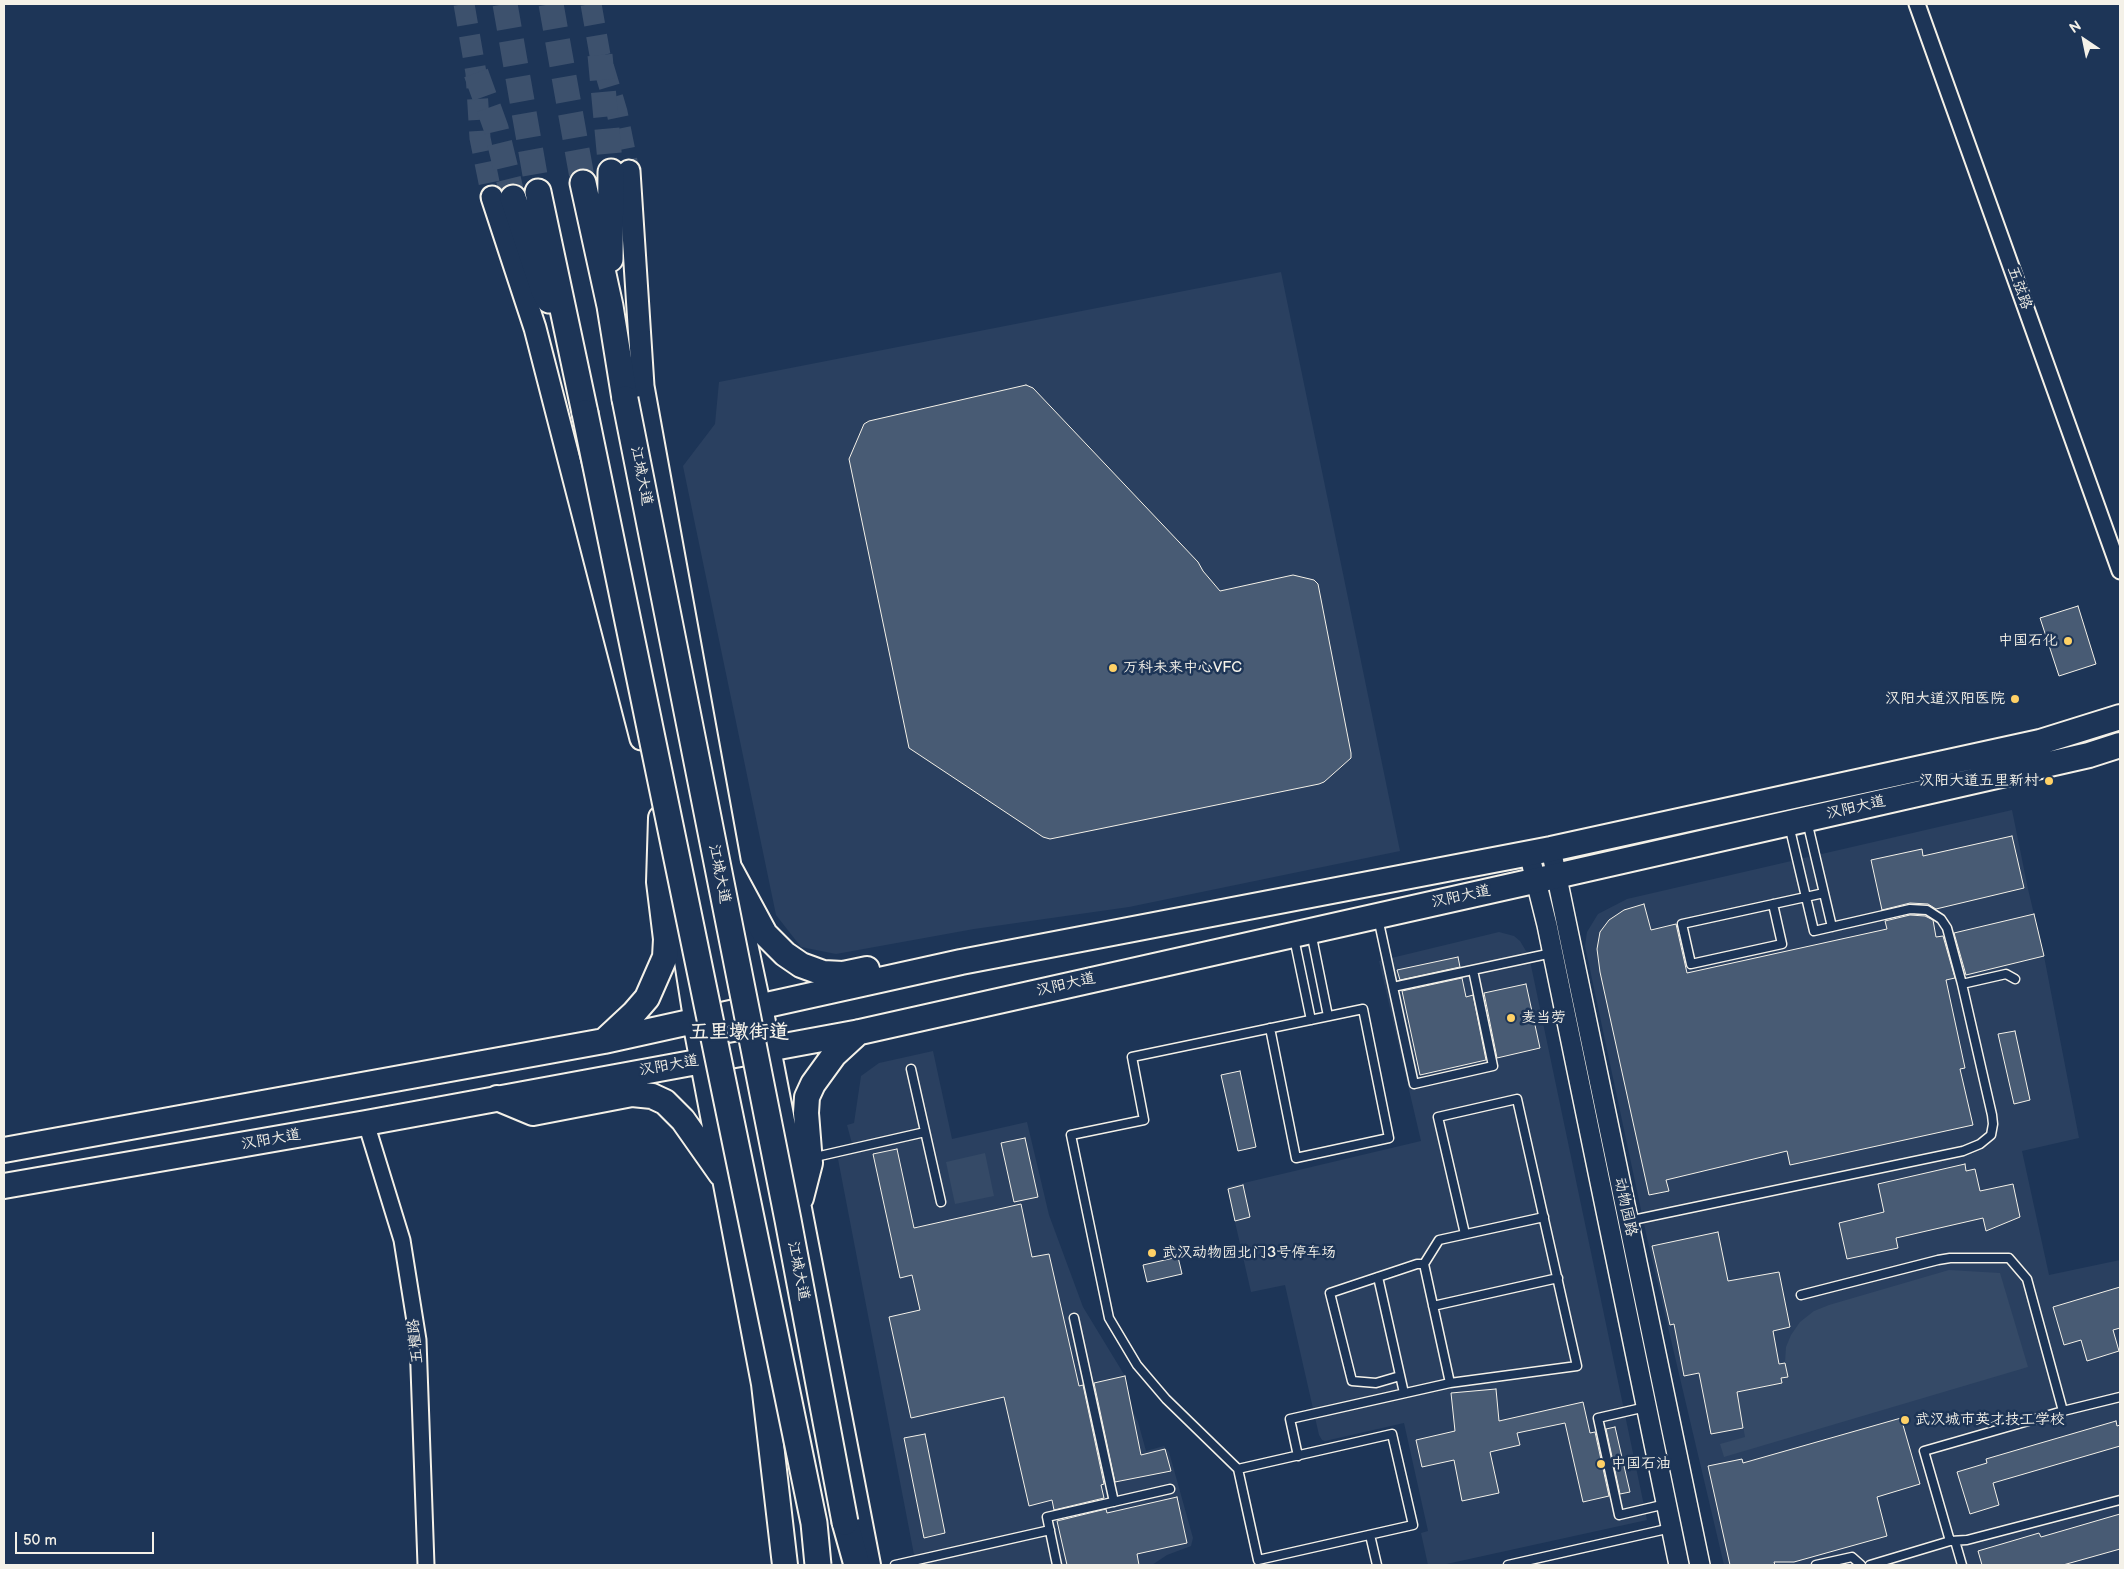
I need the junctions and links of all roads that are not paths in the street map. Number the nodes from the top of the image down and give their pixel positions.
1 (1918, 4) edge
2 (620, 172) joint
3 (583, 183) tunnel mouth
4 (538, 192) tunnel mouth
5 (503, 197) joint
6 (610, 306) junction
7 (565, 325) junction
8 (2120, 571) edge
9 (2120, 717) edge
10 (2120, 746) edge
11 (661, 818) junction
12 (1797, 821) junction
13 (1540, 851) junction
14 (731, 871) junction
15 (1546, 878) junction
16 (1824, 892) junction
17 (1806, 896) junction
18 (1773, 904) junction
19 (1378, 916) junction
20 (1832, 926) junction
21 (1302, 932) junction
22 (1552, 952) junction
23 (960, 962) junction
24 (1472, 970) junction
25 (2015, 979) dead end
26 (1962, 984) junction
27 (1394, 988) junction
28 (760, 1007) junction
29 (1328, 1016) junction
30 (1311, 1020) junction
31 (695, 1021) junction
32 (1270, 1028) junction
33 (860, 1032) junction
34 (604, 1041) junction
35 (769, 1048) junction
36 (703, 1060) junction
37 (911, 1070) dead end
38 (497, 1098) junction
39 (366, 1123) junction
40 (925, 1132) junction
41 (4, 1150) edge
42 (809, 1159) junction
43 (726, 1182) junction
44 (4, 1186) edge
45 (941, 1202) dead end
46 (800, 1205) junction
47 (1544, 1217) junction
48 (1628, 1221) junction
49 (1465, 1234) junction
50 (1424, 1264) junction
51 (1378, 1277) junction
52 (1558, 1278) junction
53 (1801, 1295) dead end
54 (1433, 1306) junction
55 (1074, 1318) dead end
56 (1400, 1376) junction
57 (1450, 1383) junction
58 (1404, 1393) junction
59 (2120, 1397) edge
60 (1646, 1407) junction
61 (2063, 1411) junction
62 (1298, 1456) junction
63 (1238, 1469) junction
64 (1170, 1490) dead end
65 (2120, 1500) edge
66 (1114, 1502) junction
67 (1666, 1504) junction
68 (845, 1522) junction
69 (1671, 1528) junction
70 (1050, 1530) junction
71 (1370, 1535) junction
72 (1953, 1541) junction
73 (1882, 1564) edge
74 (426, 1565) edge
75 (785, 1565) edge
76 (818, 1565) edge
77 (850, 1565) edge
78 (857, 1565) edge
79 (868, 1565) edge
80 (895, 1565) edge
81 (1057, 1565) edge
82 (1377, 1565) edge
83 (1508, 1565) edge
84 (1679, 1565) edge
85 (1700, 1565) edge
86 (1816, 1565) edge
87 (1861, 1565) edge
88 (1870, 1565) edge
89 (1962, 1565) edge

1 - 8 street, 五弦路
2 - 6 highway
2 - 14 main road, 江城大道
3 - 6 highway, 江城大道
4 - 7 highway
5 - 7 highway
5 - 11 main road
6 - 68 highway, 江城大道, bridge
7 - 76 highway, bridge
9 - 13 main road, 汉阳大道
10 - 12 main road, 汉阳大道
11 - 31 main road
11 - 34 main road
12 - 15 main road, 汉阳大道
12 - 16 lane
12 - 17 lane
13 - 15 street, 动物园路
13 - 23 main road, 汉阳大道
14 - 23 main road
14 - 28 main road, 江城大道
15 - 19 main road, 汉阳大道
15 - 22 street, 动物园路
15 - 48 street, 动物园路
16 - 17 lane
16 - 20 lane
17 - 18 lane
17 - 20 lane
18 - 18 lane
19 - 21 main road, 汉阳大道
19 - 27 lane
20 - 26 lane
21 - 29 lane
21 - 30 lane
21 - 33 main road, 汉阳大道
22 - 24 lane
22 - 60 street, 动物园路
23 - 28 main road, 汉阳大道
24 - 27 lane
24 - 27 lane
25 - 26 lane
26 - 48 lane
28 - 31 main road, 汉阳大道
28 - 35 main road
29 - 30 lane
29 - 32 lane
30 - 32 lane
31 - 34 main road, 汉阳大道
31 - 36 main road
32 - 63 lane
33 - 35 main road, 汉阳大道
33 - 42 main road
34 - 41 main road, 汉阳大道
35 - 36 main road, 汉阳大道
35 - 46 main road
36 - 38 main road, 汉阳大道
36 - 43 main road
37 - 40 lane
38 - 39 main road, 汉阳大道
38 - 43 main road
39 - 44 main road, 汉阳大道
39 - 74 street, 五檀路
40 - 42 lane
40 - 45 lane
42 - 46 main road
43 - 75 main road
46 - 79 main road
47 - 49 lane
47 - 49 lane
47 - 52 lane
48 - 85 street, 动物园路
49 - 50 lane
50 - 51 lane
50 - 54 lane
51 - 56 lane
51 - 56 lane
52 - 54 lane
52 - 57 lane
53 - 61 lane
54 - 57 lane
55 - 66 lane
56 - 58 lane
57 - 58 lane
58 - 62 lane
59 - 61 lane
60 - 67 street, 动物园路
60 - 67 lane
61 - 72 lane
62 - 63 lane
62 - 71 lane
63 - 71 lane
64 - 66 lane
65 - 72 lane
66 - 70 lane
67 - 69 street, 动物园路
68 - 77 highway, 江城大道
68 - 78 highway
69 - 83 lane
69 - 84 street, 动物园路
70 - 80 lane
70 - 81 lane
71 - 82 lane
72 - 73 lane
72 - 89 lane
73 - 88 lane
86 - 87 lane

